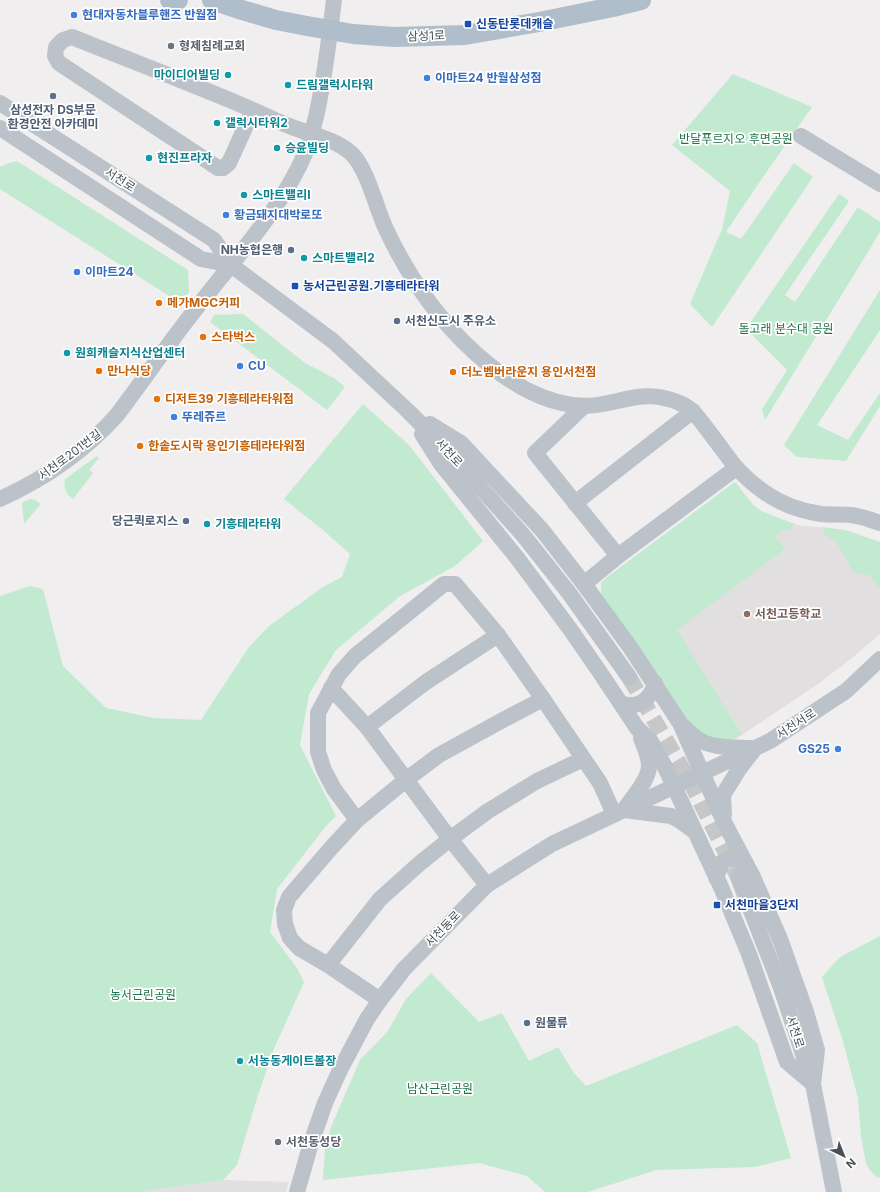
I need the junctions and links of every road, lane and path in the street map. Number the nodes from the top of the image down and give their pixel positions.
1 (170, 0) edge
2 (178, 0) edge
3 (212, 0) edge
4 (334, 0) edge
5 (642, 0) edge
6 (330, 30) junction
7 (0, 103) edge
8 (253, 110) junction
9 (1, 130) edge
10 (312, 134) junction
11 (801, 136) dead end
12 (880, 184) edge
13 (231, 265) junction
14 (584, 406) junction
15 (408, 411) junction
16 (693, 411) junction
17 (736, 468) junction
18 (0, 499) edge
19 (575, 503) junction
20 (880, 523) edge
21 (618, 556) junction
22 (584, 584) junction
23 (498, 635) junction
24 (880, 659) edge
25 (629, 677) tunnel mouth
26 (655, 683) junction
27 (331, 688) junction
28 (543, 699) junction
29 (621, 703) junction
30 (680, 723) junction
31 (367, 727) junction
32 (636, 728) junction
33 (754, 749) junction
34 (583, 759) junction
35 (703, 774) junction
36 (406, 779) junction
37 (675, 787) junction
38 (619, 812) junction
39 (357, 820) junction
40 (724, 822) junction
41 (695, 832) junction
42 (450, 839) junction
43 (745, 862) junction
44 (738, 877) tunnel mouth
45 (716, 878) junction
46 (486, 885) junction
47 (328, 965) junction
48 (380, 1000) junction
49 (812, 1084) junction
50 (297, 1192) edge
51 (834, 1192) edge

1 - 2 main road
3 - 6 main road, 삼성1로
4 - 6 street, 서천로201번길
5 - 6 main road, 삼성1로
6 - 10 street, 서천로201번길
7 - 13 street, 서천로
8 - 8 street
8 - 10 street
9 - 13 street, 서천로
10 - 13 street, 서천로201번길
10 - 14 street
11 - 12 street
13 - 15 street, 서천로
13 - 18 street, 서천로201번길
14 - 16 street
14 - 19 street
15 - 22 street
15 - 25 street, 서천로
15 - 29 street
16 - 17 street
16 - 19 street
17 - 20 street
17 - 21 street
19 - 21 street
21 - 22 street
22 - 26 street
23 - 27 street
23 - 28 street
23 - 31 street
24 - 33 street, 서천서로
26 - 29 street
26 - 30 street
27 - 31 street
27 - 39 street
28 - 34 street
28 - 36 street
29 - 32 street
30 - 33 street
30 - 35 street
31 - 36 street
32 - 37 street
32 - 38 street
33 - 35 street, 서천서로
33 - 40 street
34 - 38 street
34 - 42 street
35 - 37 street, 서천동로
35 - 40 street
36 - 39 street
36 - 42 street
37 - 38 street, 서천동로
37 - 41 street
38 - 41 street
38 - 46 street, 서천동로
39 - 47 street
40 - 43 street
41 - 45 street
42 - 46 street
42 - 47 street
43 - 45 street
43 - 49 street
44 - 49 street, 서천로
45 - 49 street
46 - 48 street, 서천동로
47 - 48 street
48 - 50 street, 서천동로
49 - 51 street, 서천로

